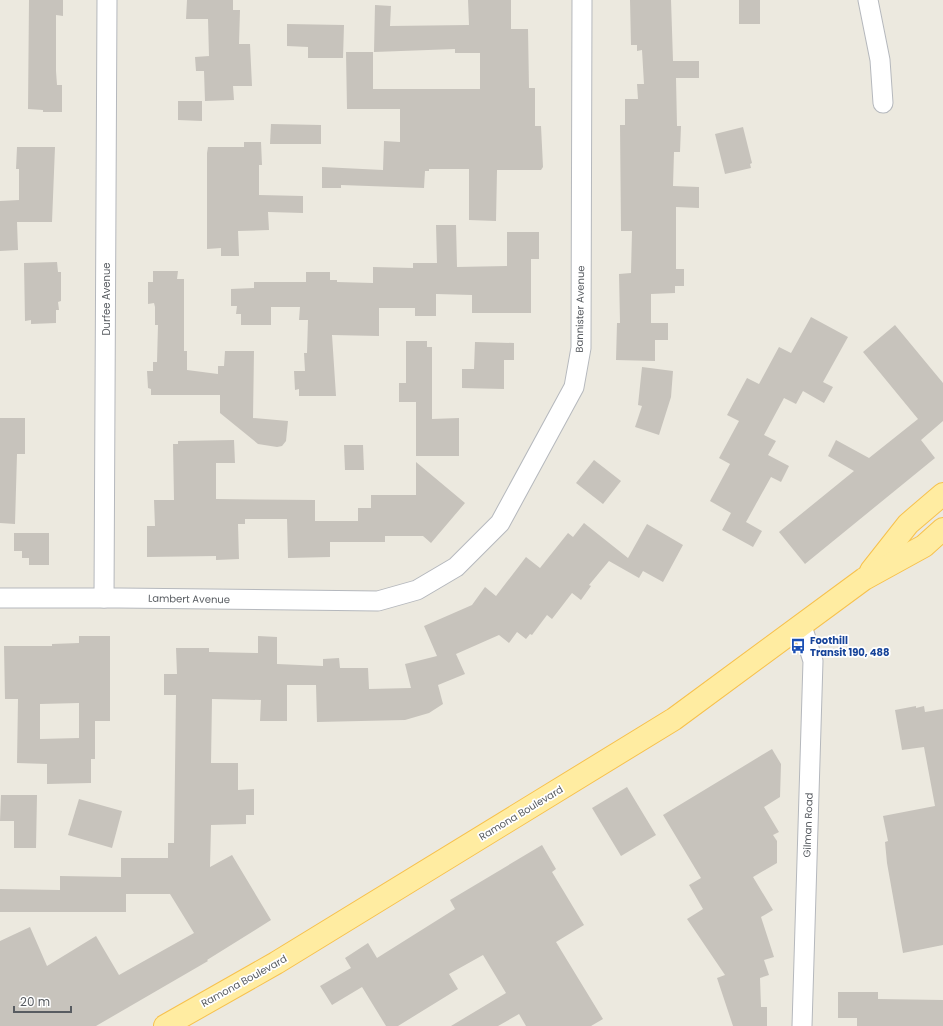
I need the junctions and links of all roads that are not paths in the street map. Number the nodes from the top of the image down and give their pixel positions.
1 (107, 0) edge
2 (582, 0) edge
3 (868, 0) edge
4 (883, 103) dead end
5 (943, 494) edge
6 (943, 529) edge
7 (864, 580) junction
8 (0, 598) edge
9 (104, 598) junction
10 (378, 601) joint
11 (802, 626) junction
12 (175, 1023) edge
13 (802, 1026) edge

1 - 9 street, Durfee Avenue
2 - 10 street, Bannister Avenue
3 - 4 street
5 - 7 main road, Ramona Boulevard
6 - 7 main road, Ramona Boulevard
7 - 11 main road, Ramona Boulevard
8 - 9 street, Lambert Avenue
9 - 10 street, Lambert Avenue
11 - 12 main road, Ramona Boulevard
11 - 13 street, Gilman Road

